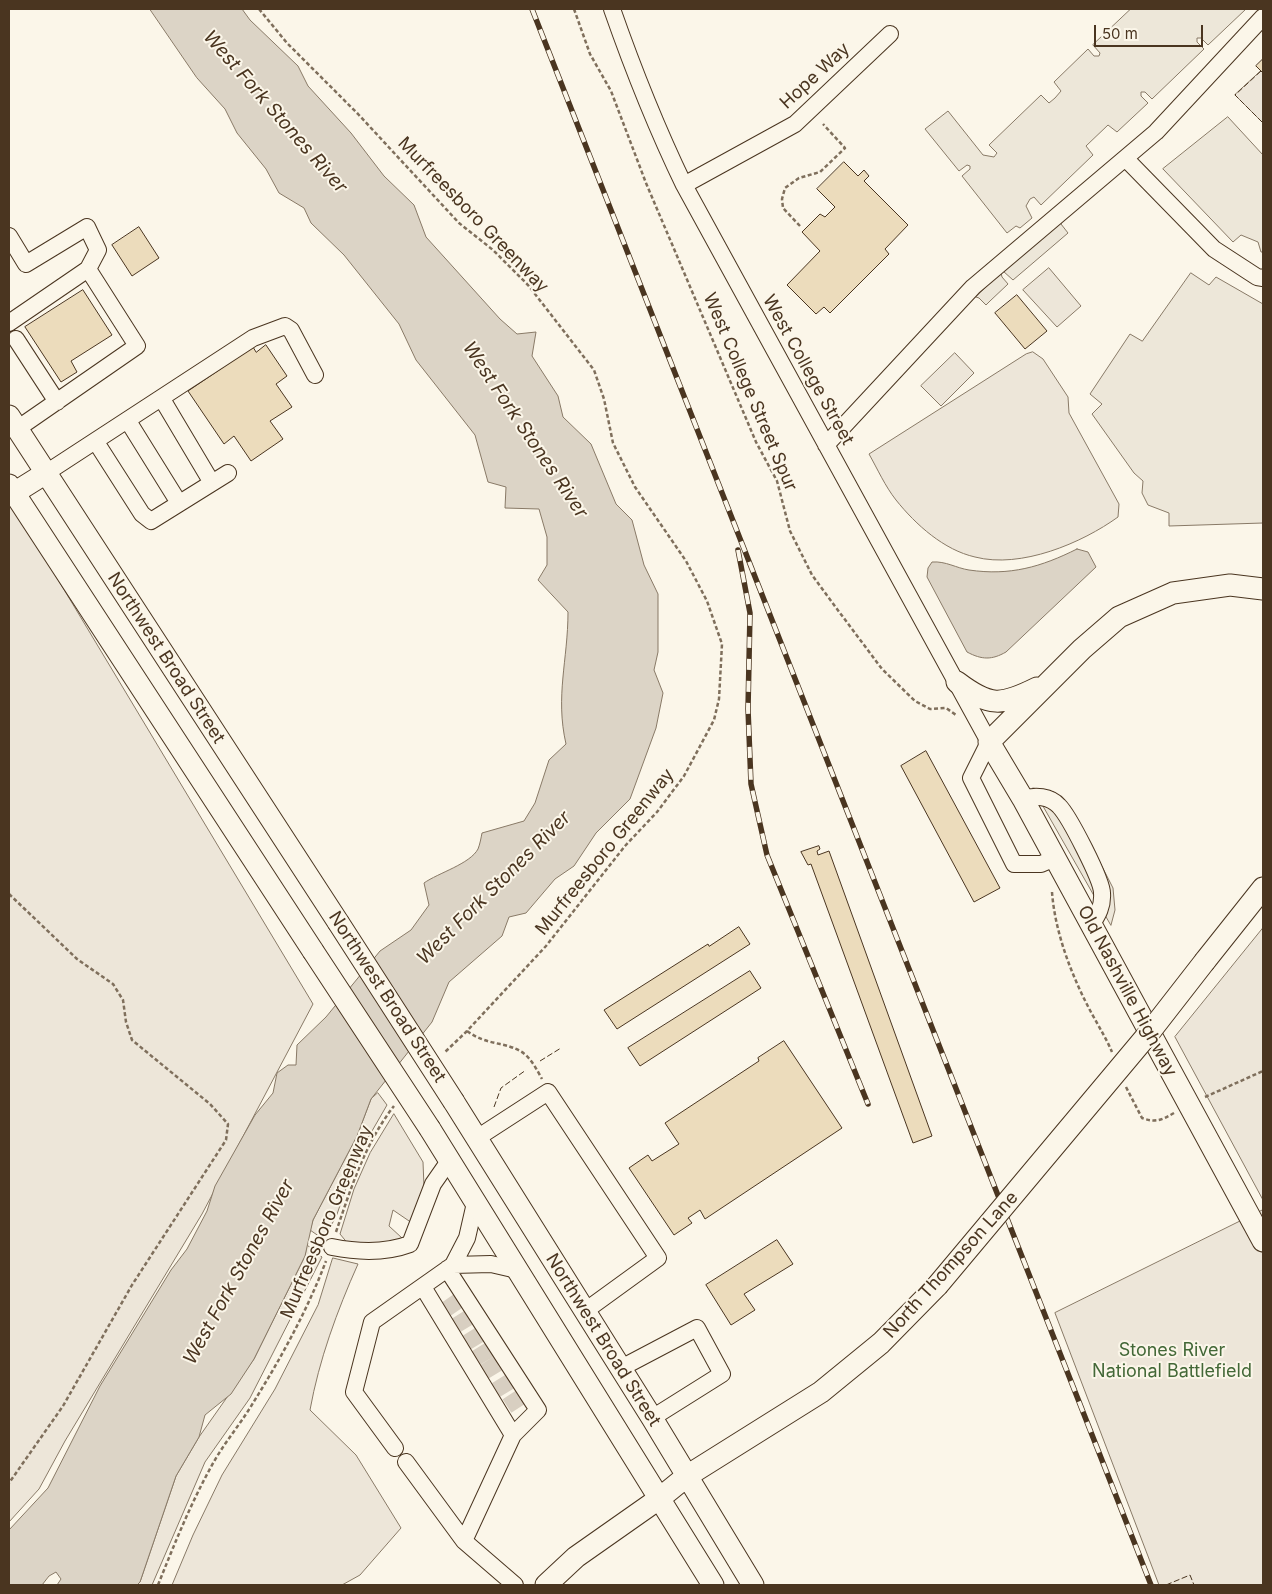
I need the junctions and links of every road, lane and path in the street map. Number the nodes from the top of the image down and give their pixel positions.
1 (259, 9) edge
2 (574, 9) edge
3 (612, 9) edge
4 (1263, 16) edge
5 (890, 34) dead end
6 (823, 124) dead end
7 (1126, 158) junction
8 (684, 185) junction
9 (800, 226) dead end
10 (9, 236) edge
11 (88, 269) junction
12 (1263, 278) edge
13 (11, 333) edge
14 (315, 375) dead end
15 (162, 399) junction
16 (57, 402) junction
17 (128, 421) junction
18 (13, 423) edge
19 (96, 442) junction
20 (826, 445) junction
21 (46, 473) junction
22 (228, 473) dead end
23 (212, 483) junction
24 (11, 489) edge
25 (179, 503) junction
26 (1263, 589) edge
27 (957, 682) junction
28 (1049, 682) junction
29 (958, 716) dead end
30 (989, 742) junction
31 (1023, 800) junction
32 (1055, 858) junction
33 (1263, 888) edge
34 (1052, 889) dead end
35 (9, 894) edge
36 (1091, 925) junction
37 (467, 1031) junction
38 (1113, 1054) dead end
39 (439, 1058) dead end
40 (1263, 1071) edge
41 (1123, 1080) dead end
42 (548, 1092) junction
43 (395, 1105) dead end
44 (1189, 1106) junction
45 (477, 1138) junction
46 (449, 1161) junction
47 (476, 1203) junction
48 (1263, 1241) edge
49 (332, 1246) junction
50 (450, 1267) junction
51 (517, 1270) junction
52 (423, 1287) junction
53 (585, 1311) junction
54 (621, 1368) junction
55 (652, 1418) junction
56 (513, 1435) junction
57 (395, 1448) dead end
58 (406, 1462) dead end
59 (687, 1476) junction
60 (9, 1483) edge
61 (660, 1498) junction
62 (464, 1541) junction
63 (158, 1585) edge
64 (515, 1585) edge
65 (546, 1585) edge
66 (713, 1585) edge
67 (753, 1585) edge

1 - 37 path, Murfreesboro Greenway
2 - 29 path, West College Street Spur
3 - 8 street, West College Street
4 - 7 street
5 - 8 street, Hope Way
6 - 9 path
7 - 12 street
7 - 20 street
8 - 20 street, West College Street
10 - 11 street
11 - 13 street
11 - 16 street
13 - 16 street
14 - 15 street
15 - 17 street
15 - 23 street
16 - 18 street
17 - 19 street
17 - 25 street
18 - 21 main road, Northwest Broad Street
19 - 21 street
19 - 25 street
20 - 27 street, West College Street
21 - 24 main road
21 - 45 main road, Northwest Broad Street, bridge
22 - 23 street
23 - 25 street
24 - 46 main road, Northwest Broad Street, bridge
26 - 28 main road
27 - 28 main road
27 - 30 street, West College Street
28 - 30 main road
30 - 31 main road, Old Nashville Highway
30 - 32 street
31 - 32 main road, Old Nashville Highway
31 - 36 street
32 - 36 main road, Old Nashville Highway
33 - 59 main road, North Thompson Lane, bridge
34 - 38 path
35 - 60 path
36 - 44 main road, Old Nashville Highway
37 - 39 path, Murfreesboro Greenway
37 - 42 path
40 - 44 path
41 - 44 path
42 - 45 street
42 - 53 street
43 - 49 path, Murfreesboro Greenway
44 - 48 main road, Old Nashville Highway
45 - 53 main road, Northwest Broad Street
46 - 47 main road, Northwest Broad Street
46 - 49 street
47 - 50 street
47 - 51 main road, Northwest Broad Street
49 - 63 path, Murfreesboro Greenway
50 - 51 street
50 - 52 street
50 - 56 street
51 - 61 main road, Northwest Broad Street
52 - 56 street
52 - 57 street
53 - 54 main road, Northwest Broad Street
54 - 55 main road, Northwest Broad Street
54 - 55 street
55 - 59 main road, Northwest Broad Street
56 - 62 street
58 - 62 street
59 - 61 main road, North Thompson Lane
59 - 67 main road, Northwest Broad Street
61 - 65 main road, North Thompson Lane
61 - 66 main road, Northwest Broad Street
62 - 64 street

